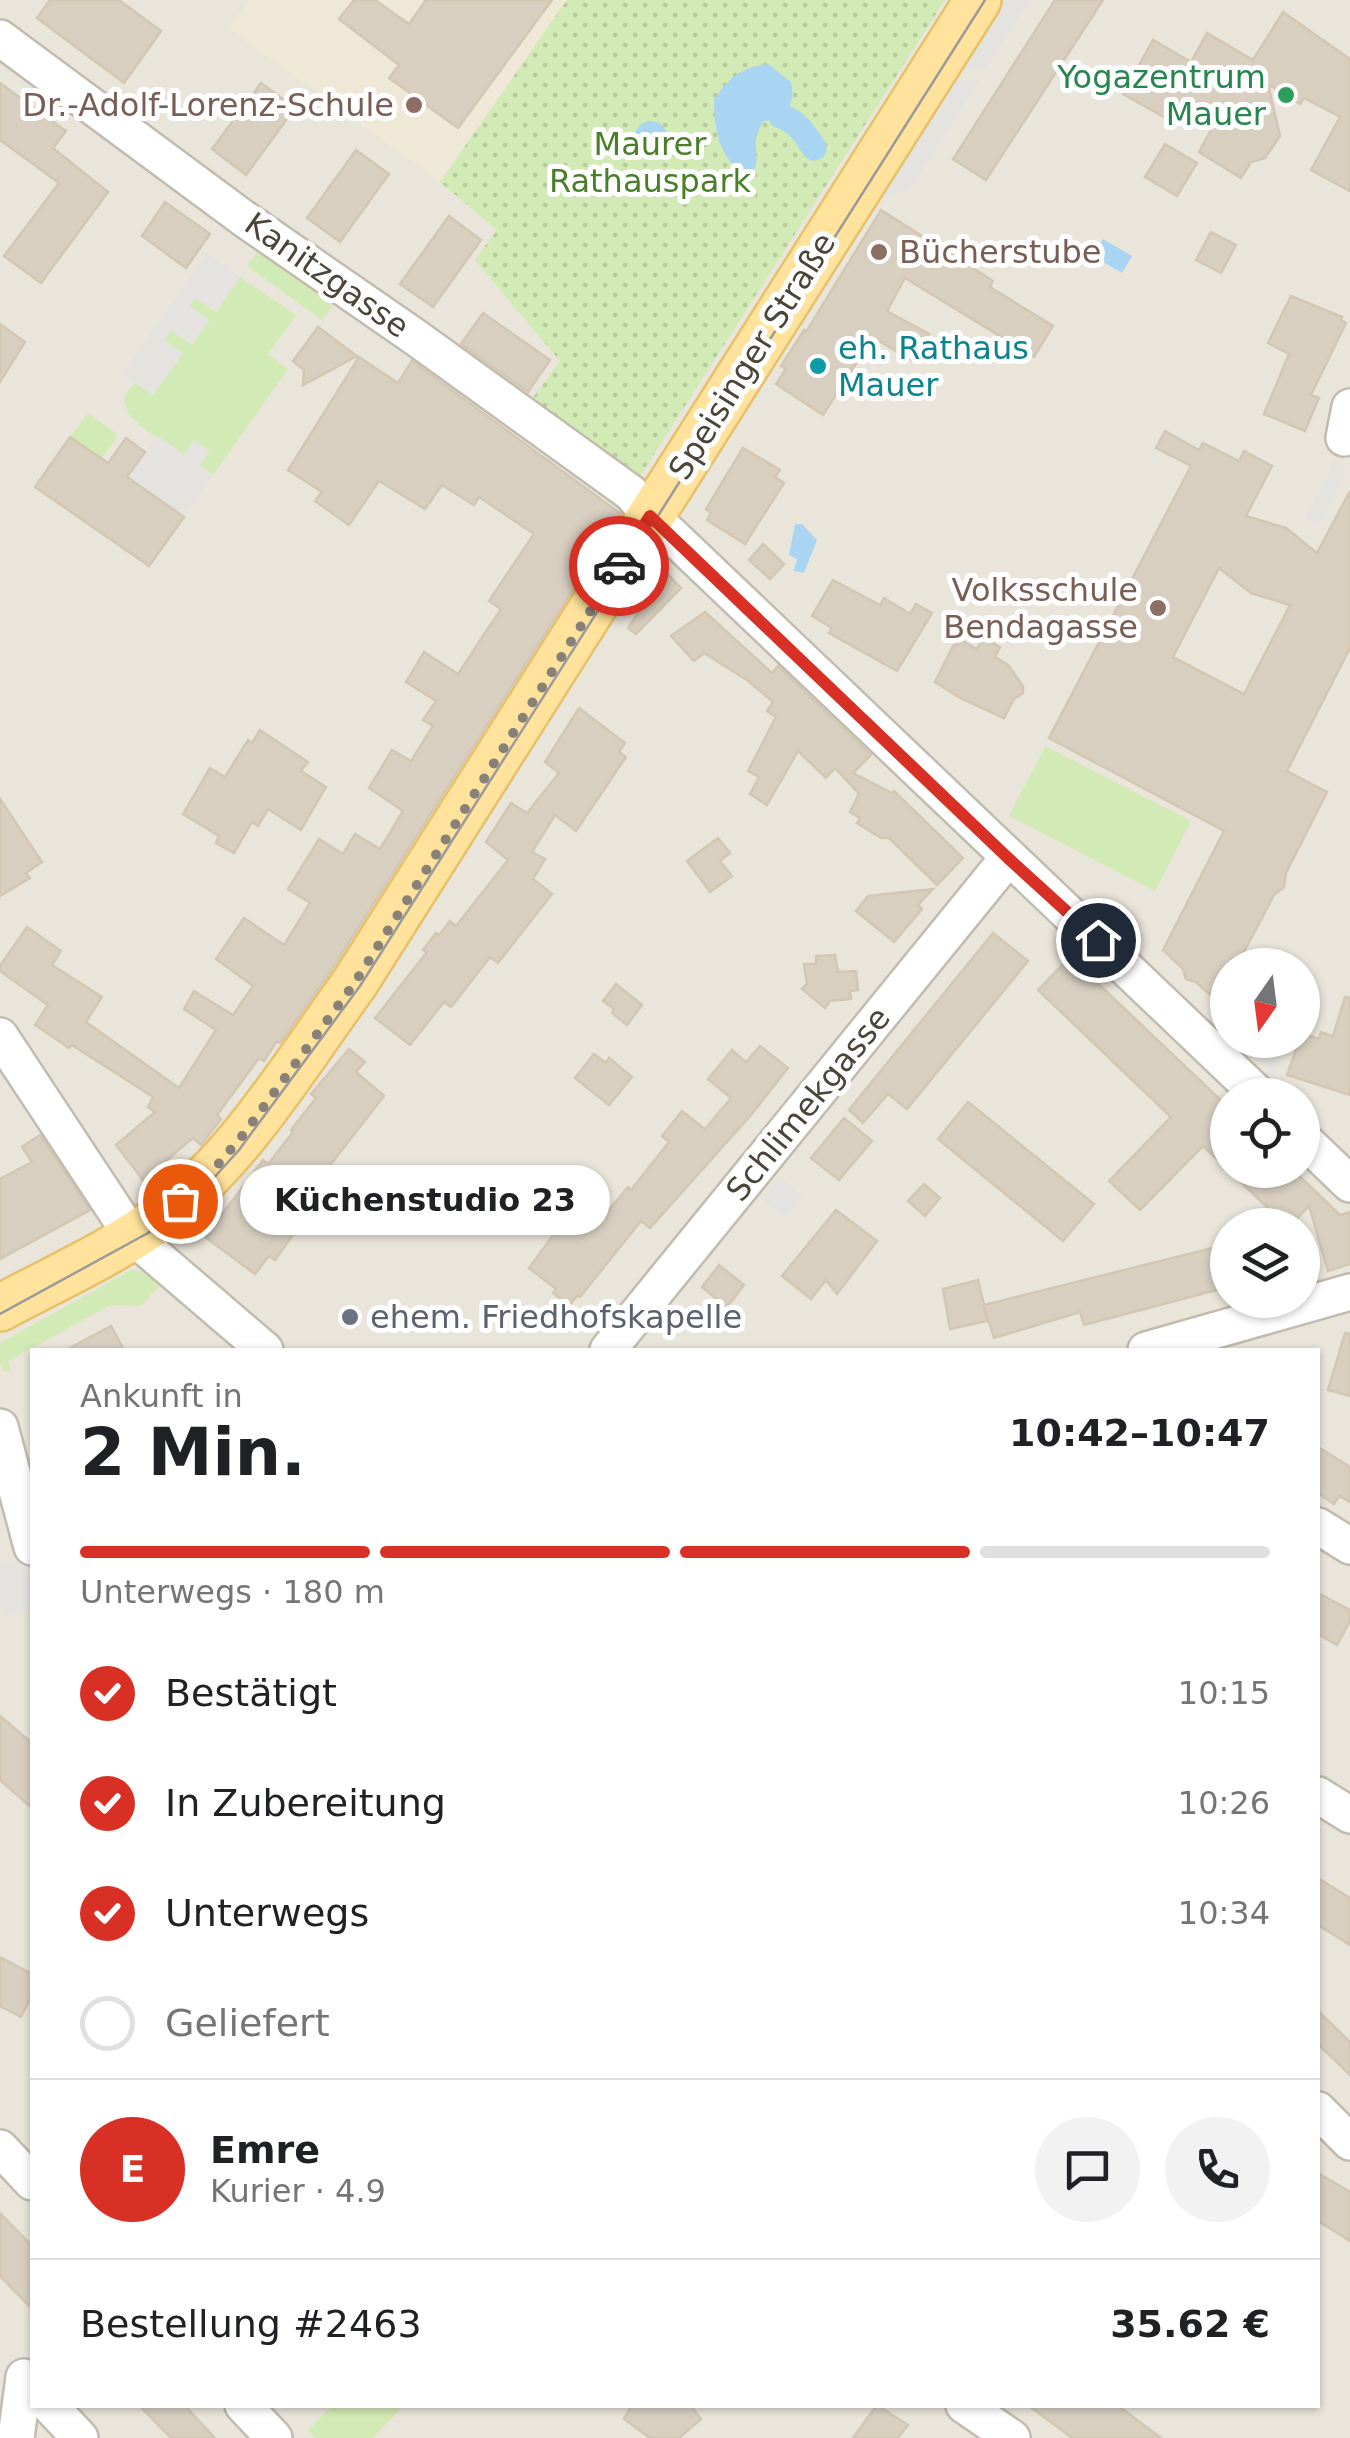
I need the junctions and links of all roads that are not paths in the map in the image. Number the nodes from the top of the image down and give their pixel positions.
1 (978, 0) edge
2 (0, 38) edge
3 (650, 516) junction
4 (1008, 858) junction
5 (0, 1036) edge
6 (1241, 1078) edge
7 (1320, 1155) edge
8 (1350, 1184) edge
9 (132, 1236) junction
10 (0, 1277) edge
11 (1350, 1292) edge
12 (0, 1308) edge
13 (264, 1348) edge
14 (610, 1348) edge
15 (1153, 1348) edge
16 (0, 1427) edge
17 (1320, 1527) edge
18 (30, 1540) edge
19 (1350, 1546) edge
20 (1320, 1797) edge
21 (1350, 1815) edge
22 (1320, 2112) edge
23 (1350, 2142) edge
24 (0, 2148) edge
25 (30, 2180) edge
26 (19, 2372) edge
27 (53, 2408) edge
28 (246, 2408) edge
29 (968, 2408) edge
30 (16, 2438) edge
31 (80, 2438) edge
32 (274, 2438) edge
33 (1012, 2438) edge

1 - 3 main road, Speisinger Straße
2 - 3 street, Kanitzgasse
3 - 4 street, Kanitzgasse
3 - 9 main road, Speisinger Straße
4 - 6 street, Kanitzgasse
4 - 14 street, Schlimekgasse
5 - 9 street
7 - 8 street
9 - 10 main road
9 - 12 main road, Speisinger Straße
9 - 13 street
11 - 15 street
16 - 18 street
17 - 19 street
20 - 21 street
22 - 23 street
24 - 25 street
26 - 30 street
27 - 31 street
28 - 32 street
29 - 33 street

